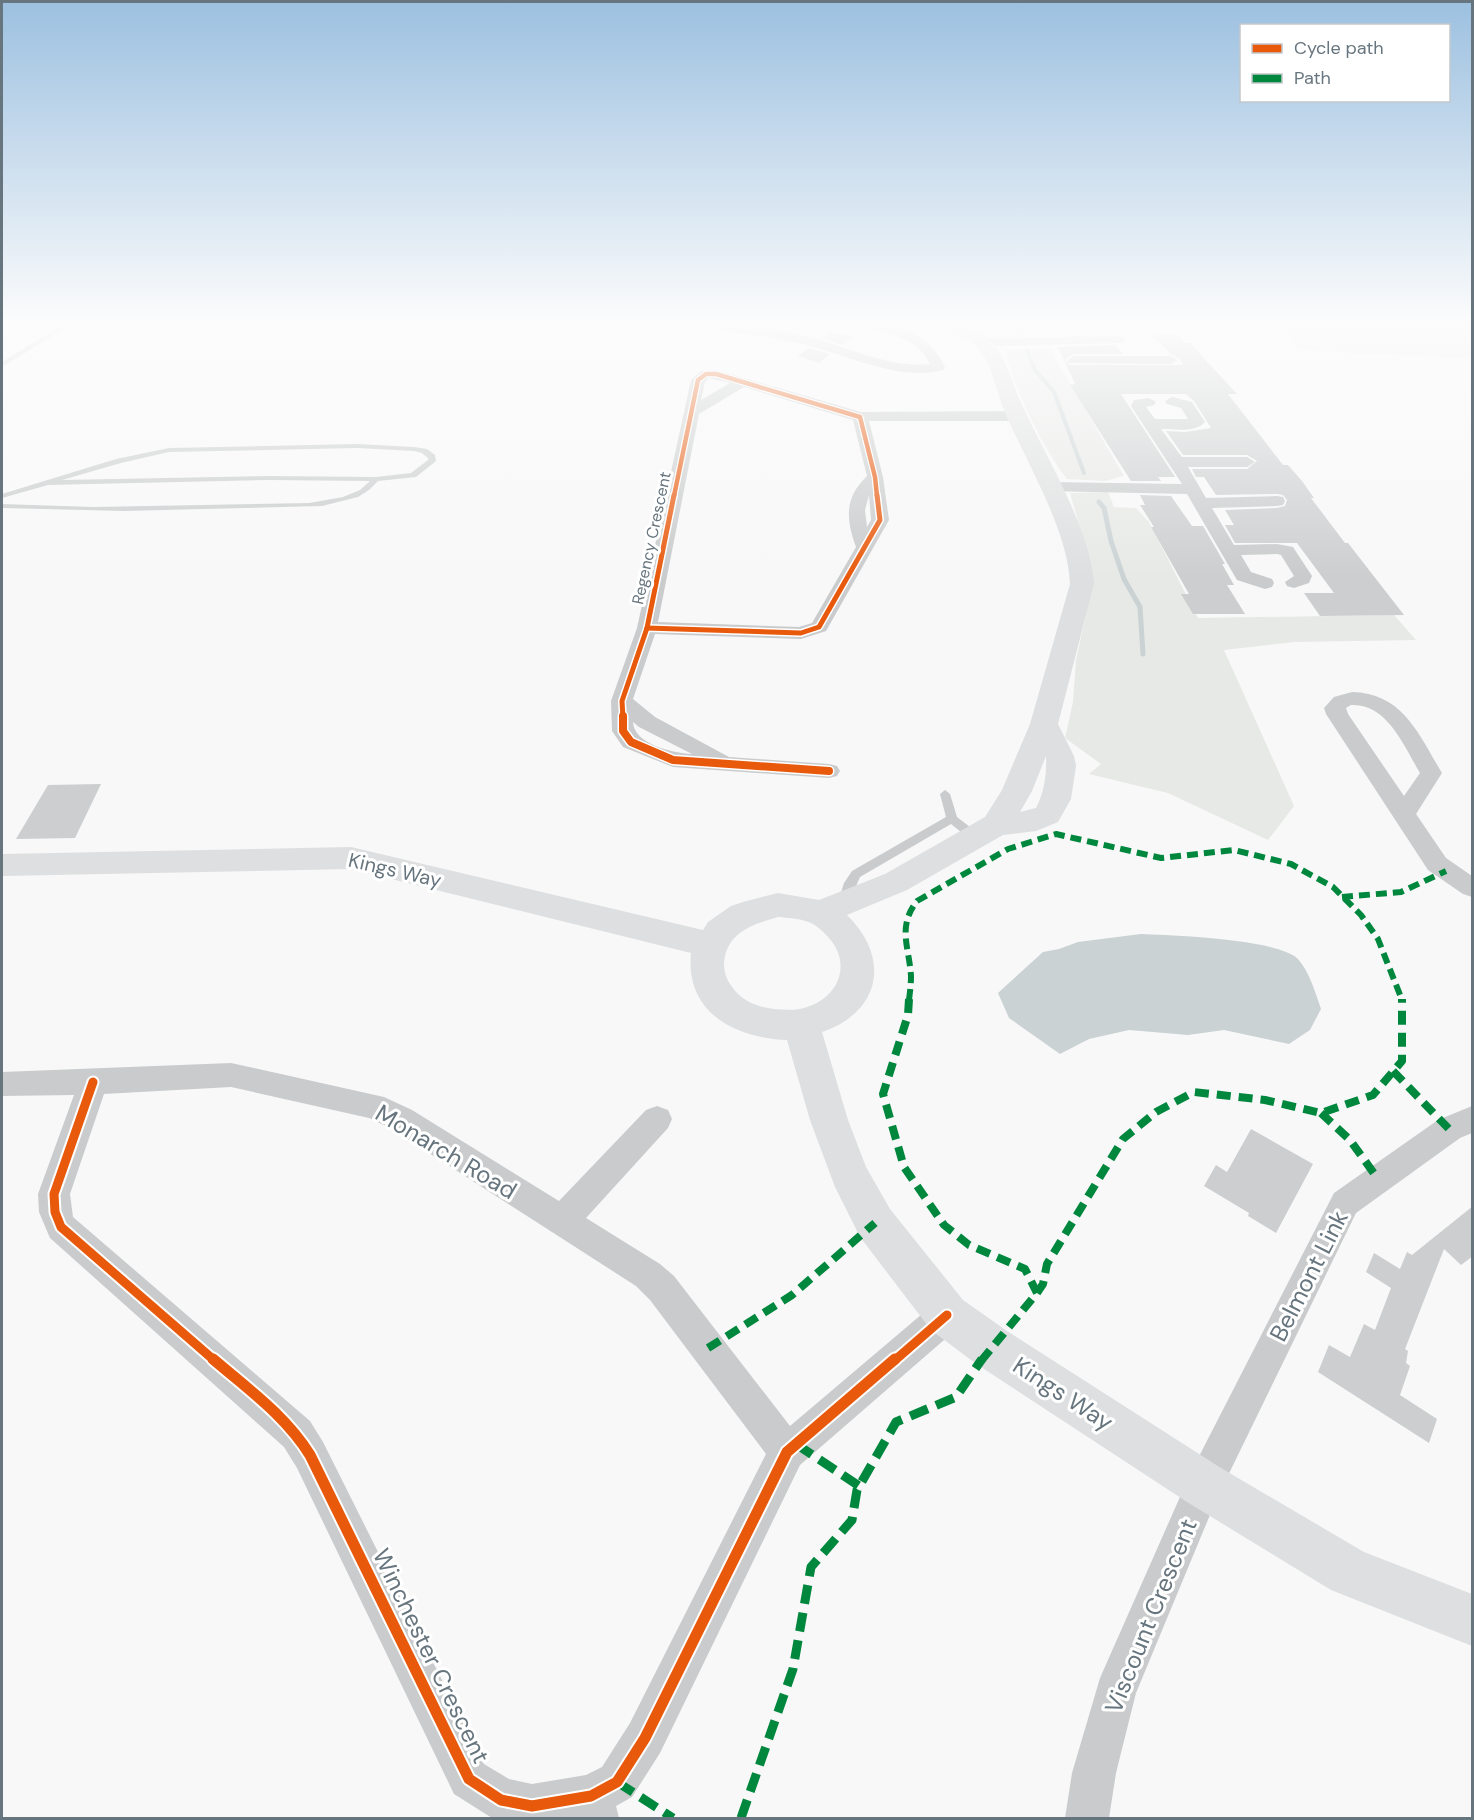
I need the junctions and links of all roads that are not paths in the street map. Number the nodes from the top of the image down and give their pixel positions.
1 (692, 407) edge
2 (699, 407) edge
3 (827, 407) edge
4 (1014, 407) edge
5 (1140, 407) edge
6 (1188, 407) edge
7 (1016, 411) junction
8 (691, 412) junction
9 (860, 417) junction
10 (1152, 424) junction
11 (1176, 462) junction
12 (1247, 462) dead end
13 (875, 477) junction
14 (376, 479) junction
15 (50, 483) junction
16 (1051, 487) junction
17 (1194, 491) junction
18 (2, 496) edge
19 (1277, 501) dead end
20 (2, 506) edge
21 (865, 547) junction
22 (1229, 550) junction
23 (1294, 582) dead end
24 (1265, 583) dead end
25 (647, 628) junction
26 (1049, 734) junction
27 (829, 771) dead end
28 (945, 794) dead end
29 (1407, 818) junction
30 (974, 827) junction
31 (2, 865) edge
32 (1473, 888) edge
33 (837, 917) junction
34 (709, 944) junction
35 (801, 1024) junction
36 (93, 1082) junction
37 (2, 1084) edge
38 (657, 1119) dead end
39 (1473, 1119) edge
40 (561, 1222) junction
41 (947, 1315) junction
42 (787, 1452) junction
43 (1204, 1485) junction
44 (1473, 1620) edge
45 (594, 1807) edge
46 (501, 1809) edge
47 (1087, 1818) edge

1 - 8 street, Regency Crescent
2 - 8 street
3 - 9 street, Regency Crescent
4 - 7 street
5 - 10 street
6 - 10 street
7 - 9 street, Regency Crescent
7 - 16 street
8 - 25 street, Regency Crescent
9 - 13 street, Regency Crescent
10 - 11 street
11 - 12 street
11 - 17 street
13 - 21 street, Regency Crescent
13 - 21 street
14 - 15 lane
14 - 15 lane
14 - 20 lane
15 - 18 lane
16 - 17 street
16 - 26 street
17 - 19 street
17 - 22 street
21 - 25 street, Regency Crescent
22 - 23 street
22 - 24 street
25 - 27 street, Regency Crescent
26 - 30 street
26 - 30 street
28 - 30 lane
29 - 29 street
29 - 32 street
30 - 33 street
30 - 33 lane
31 - 34 street, Kings Way
33 - 34 street
33 - 35 street
34 - 35 street
35 - 41 street, Kings Way
36 - 37 street, Monarch Road
36 - 40 street, Monarch Road
36 - 46 street, Winchester Crescent
38 - 40 street
39 - 43 street, Belmont Link
40 - 42 street, Monarch Road
41 - 42 street, Winchester Crescent
41 - 43 street, Kings Way
42 - 45 street, Winchester Crescent
43 - 44 street, Kings Way
43 - 47 street, Viscount Crescent
45 - 46 street, Winchester Crescent

